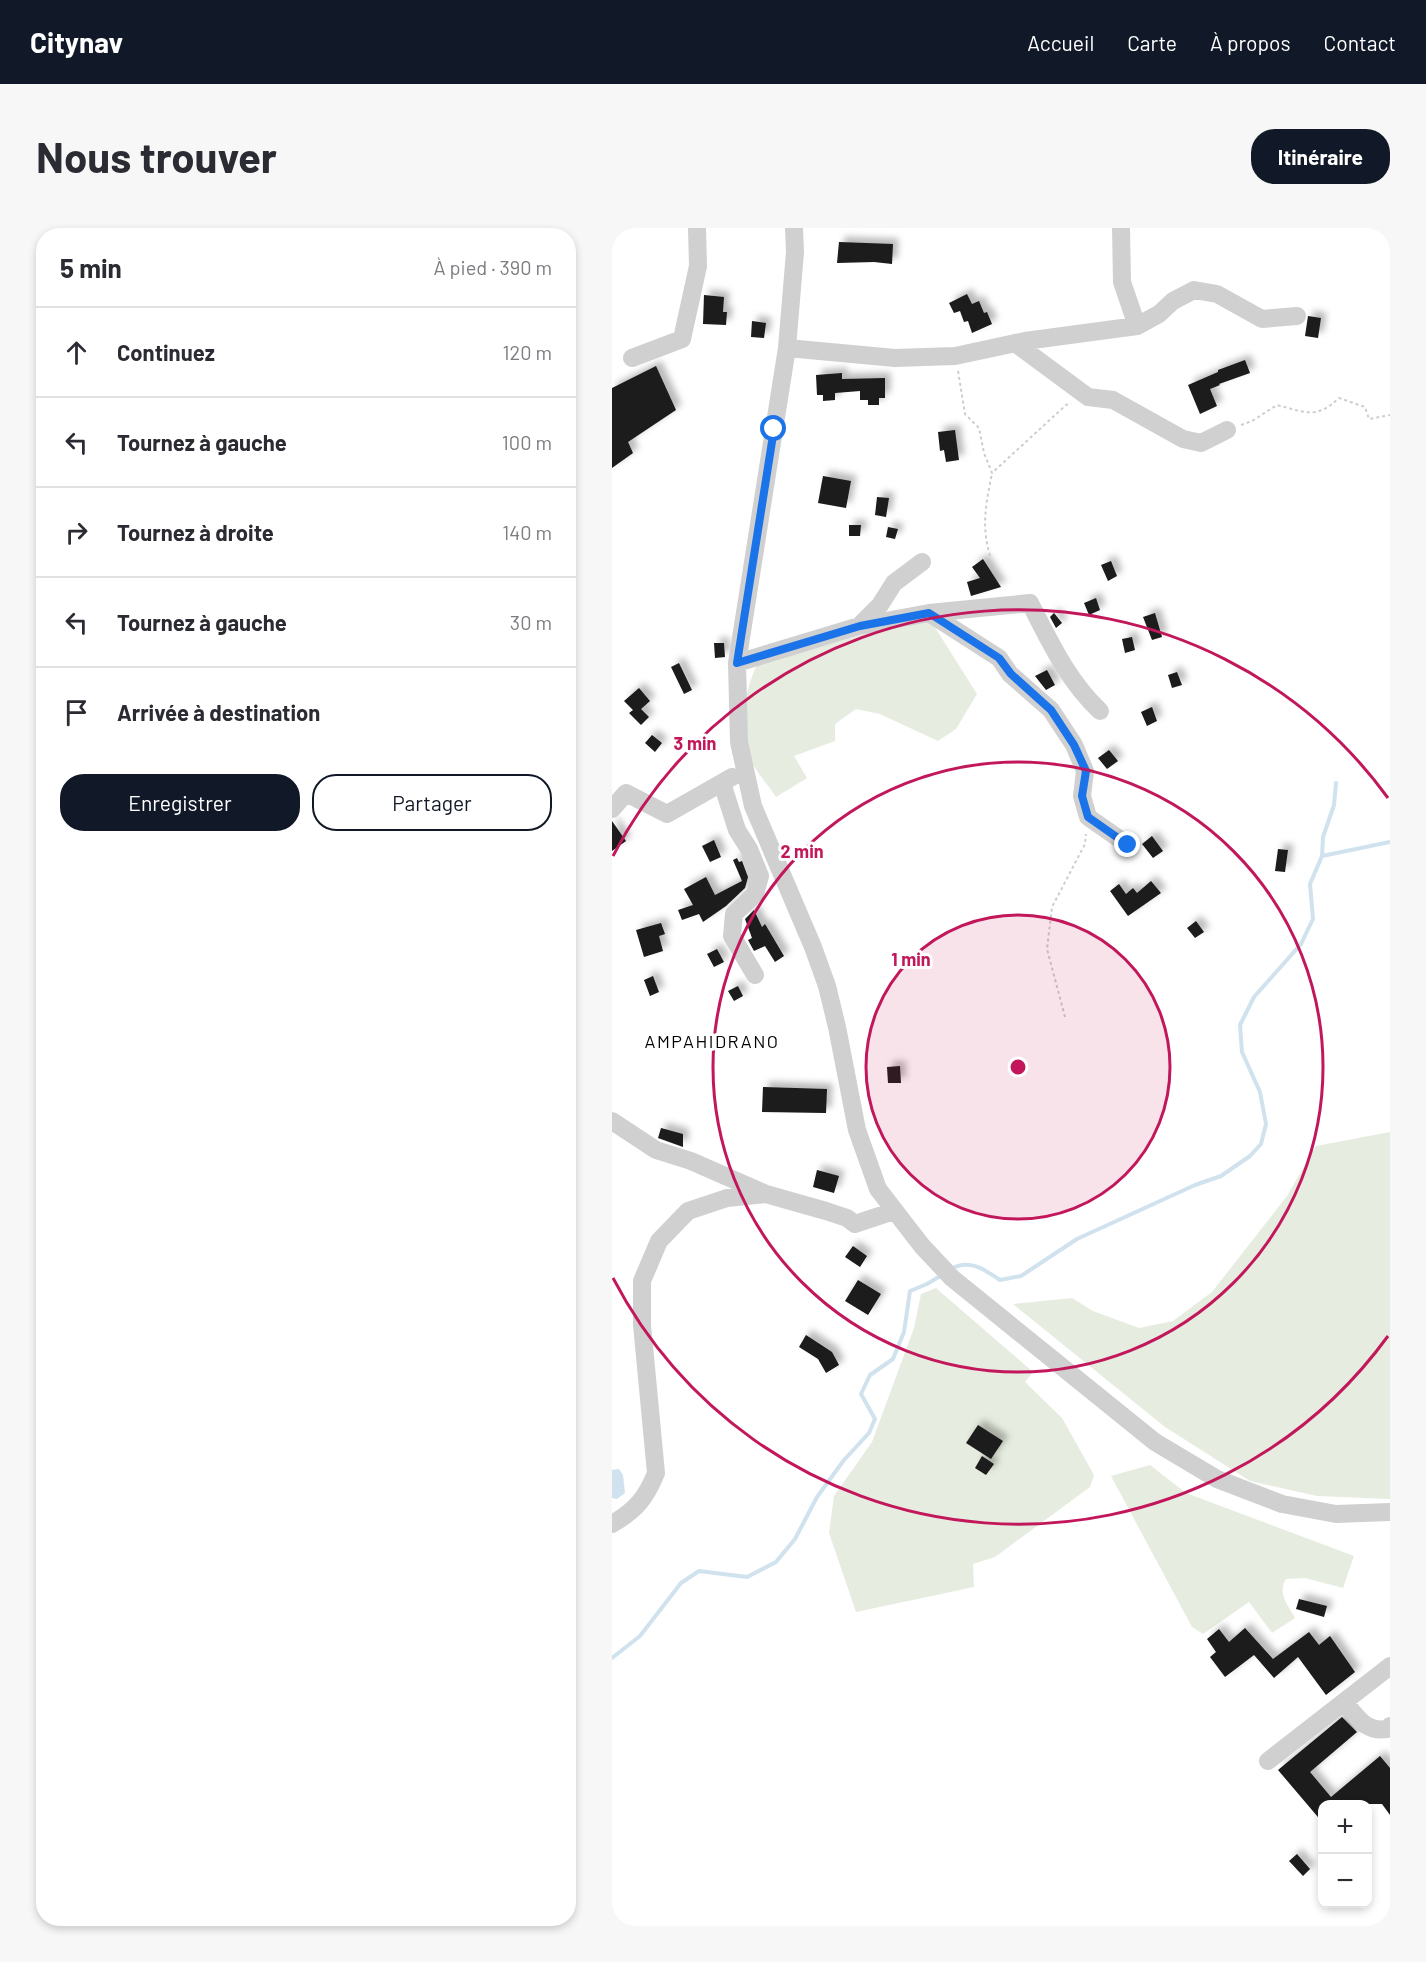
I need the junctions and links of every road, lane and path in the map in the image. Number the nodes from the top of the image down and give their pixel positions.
1 (697, 228) edge
2 (794, 228) edge
3 (1121, 228) edge
4 (1297, 316) dead end
5 (1137, 326) junction
6 (1015, 343) junction
7 (787, 348) junction
8 (955, 356) junction
9 (632, 358) dead end
10 (1088, 397) junction
11 (1390, 415) edge
12 (1227, 430) joint
13 (992, 473) junction
14 (990, 556) dead end
15 (922, 561) dead end
16 (929, 613) junction
17 (860, 626) junction
18 (737, 663) junction
19 (1100, 711) dead end
20 (744, 770) junction
21 (722, 783) junction
22 (612, 809) edge
23 (1088, 817) junction
24 (1128, 845) dead end
25 (756, 975) dead end
26 (1065, 1017) dead end
27 (612, 1121) edge
28 (766, 1194) junction
29 (894, 1211) junction
30 (1390, 1512) edge
31 (612, 1524) edge
32 (1390, 1666) edge
33 (1344, 1702) junction
34 (1390, 1726) edge
35 (1268, 1761) dead end

1 - 9 street
2 - 7 street
3 - 5 street
4 - 5 street
5 - 6 street
6 - 8 street
6 - 10 street
7 - 8 street
7 - 18 street
8 - 13 path
10 - 12 street
10 - 13 path
11 - 12 path
13 - 14 path
15 - 17 street
16 - 17 street
16 - 19 street
16 - 23 street
17 - 18 street
18 - 20 street
20 - 21 street
20 - 29 street
21 - 22 street
21 - 25 street
23 - 24 street
23 - 26 path
27 - 28 street
28 - 29 street
28 - 31 street
29 - 30 street
32 - 33 street
33 - 34 street
33 - 35 street

